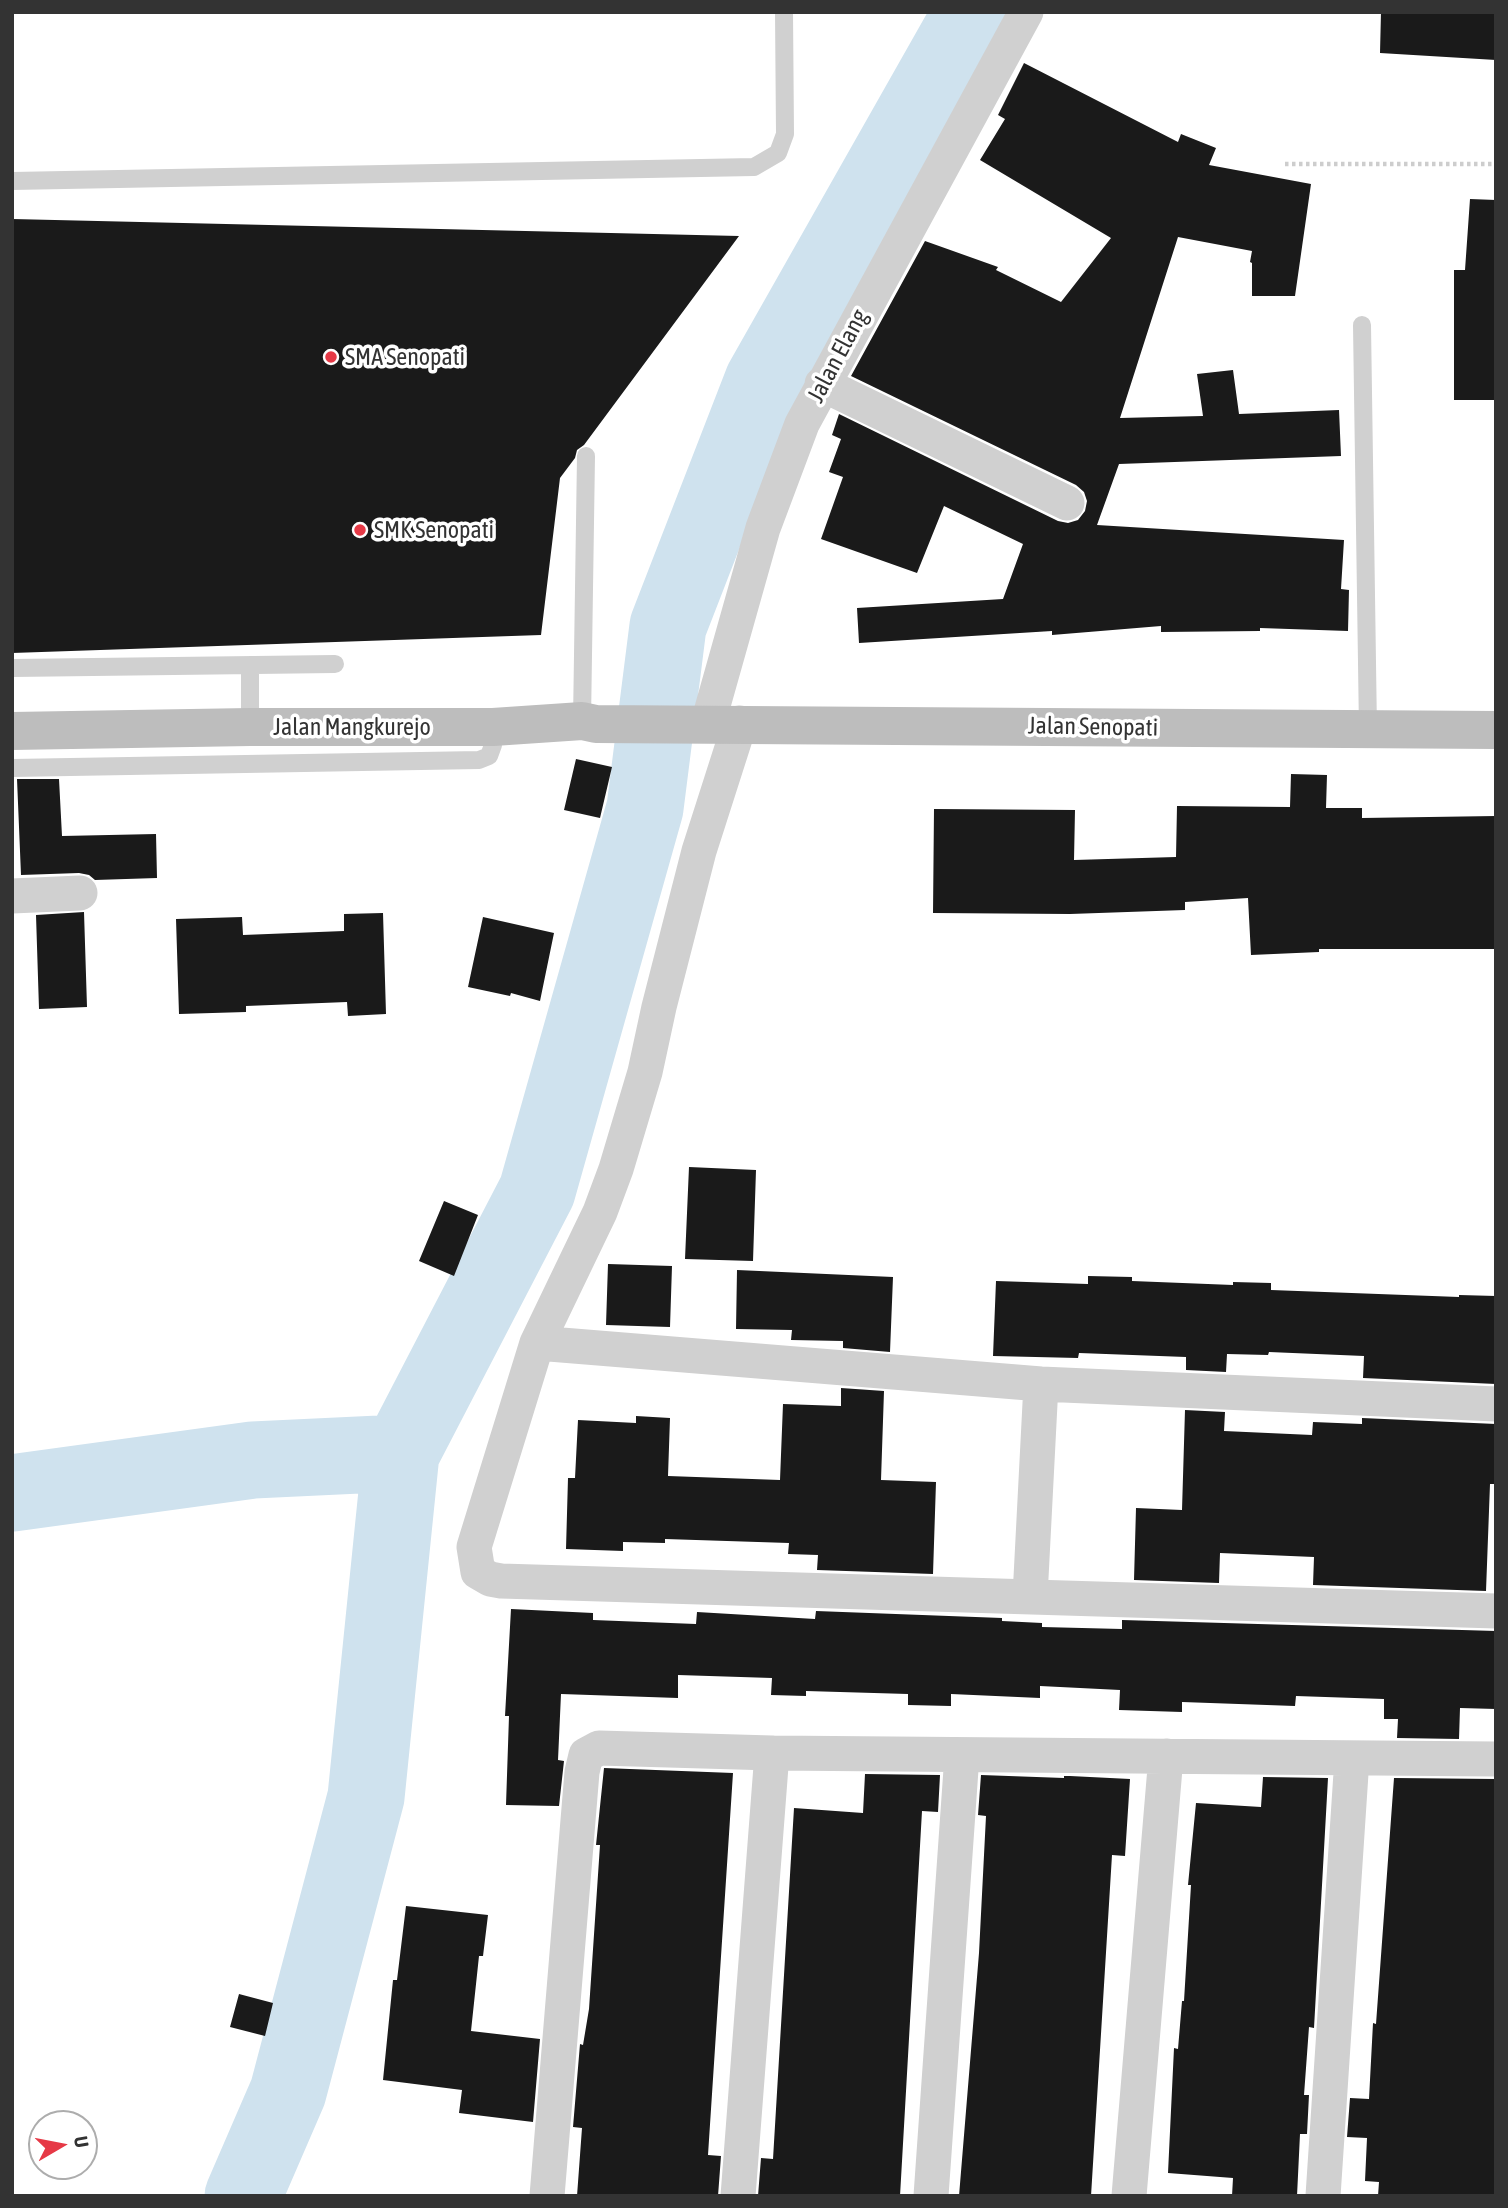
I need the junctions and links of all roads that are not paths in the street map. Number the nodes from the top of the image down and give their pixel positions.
1 (784, 12) edge
2 (1026, 12) edge
3 (12, 181) edge
4 (1362, 325) dead end
5 (822, 384) junction
6 (586, 457) dead end
7 (1068, 503) dead end
8 (335, 664) dead end
9 (250, 665) junction
10 (12, 668) edge
11 (589, 722) junction
12 (713, 723) junction
13 (250, 727) junction
14 (1368, 730) junction
15 (1496, 730) edge
16 (12, 731) edge
17 (301, 745) junction
18 (88, 748) junction
19 (12, 768) edge
20 (80, 893) dead end
21 (12, 895) edge
22 (537, 1343) junction
23 (1041, 1384) junction
24 (1496, 1404) edge
25 (1030, 1597) junction
26 (1496, 1611) edge
27 (772, 1753) junction
28 (962, 1755) junction
29 (1166, 1756) junction
30 (1352, 1758) junction
31 (1496, 1759) edge
32 (547, 2196) edge
33 (738, 2196) edge
34 (930, 2196) edge
35 (1129, 2196) edge
36 (1324, 2196) edge

1 - 3 lane
2 - 5 street, Jalan Elang
4 - 14 lane
5 - 7 street
5 - 12 street, Jalan Elang
6 - 11 lane
8 - 9 lane
9 - 10 lane
9 - 13 lane
11 - 12 street, Jalan Mangkurejo
11 - 17 street, Jalan Mangkurejo
12 - 14 street, Jalan Senopati
12 - 22 street, Jalan Elang
13 - 17 street, Jalan Mangkurejo
13 - 18 street, Jalan Mangkurejo
14 - 15 street, Jalan Senopati
16 - 18 street, Jalan Mangkurejo
17 - 18 lane
18 - 19 lane
20 - 21 street
22 - 23 street
22 - 25 street, Jalan Elang
23 - 24 street
23 - 25 street
25 - 26 street, Jalan Elang
27 - 28 street
27 - 32 street
27 - 33 street
28 - 29 street
28 - 34 street
29 - 30 street
29 - 35 street
30 - 31 street
30 - 36 street

